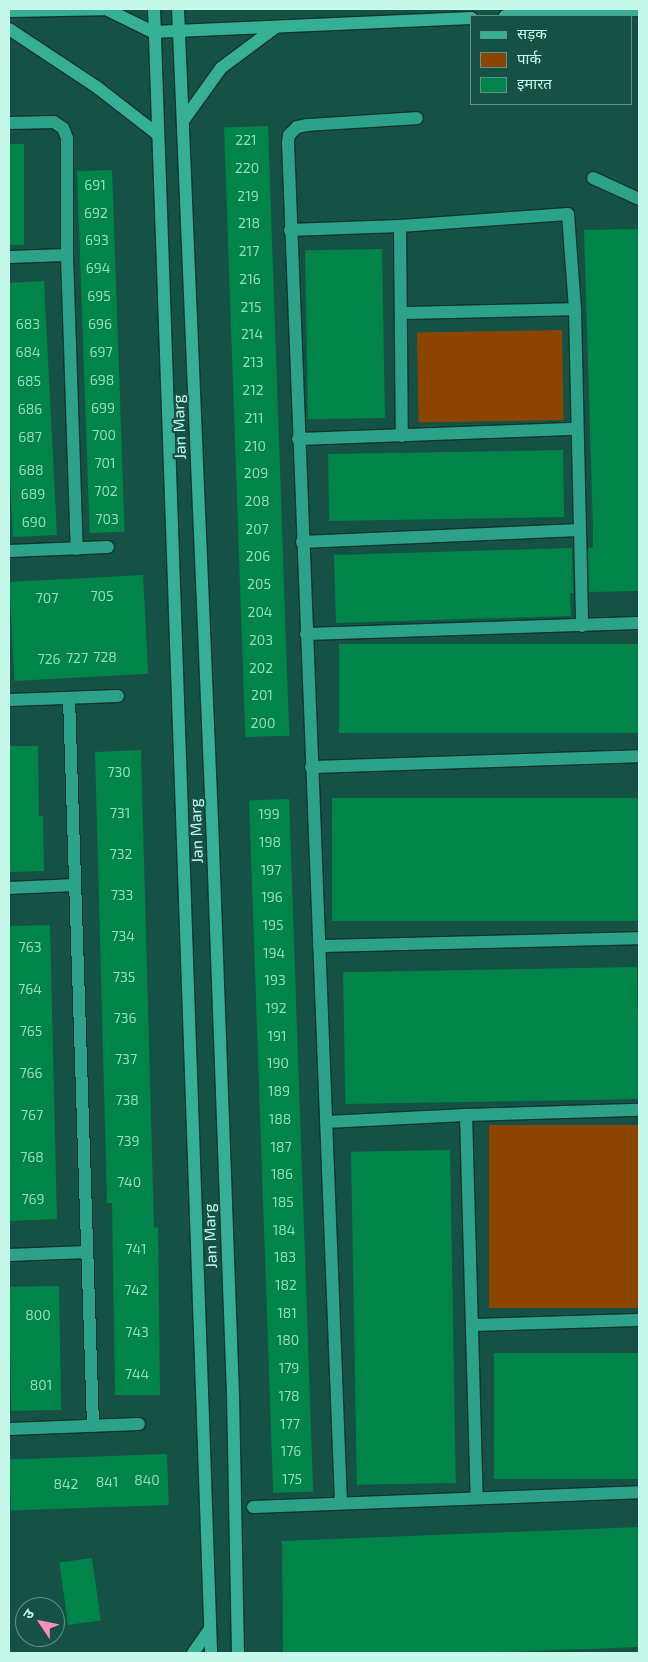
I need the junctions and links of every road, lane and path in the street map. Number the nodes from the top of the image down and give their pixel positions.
1 (154, 9) edge
2 (178, 9) edge
3 (24, 10) edge
4 (112, 10) edge
5 (639, 10) edge
6 (9, 11) edge
7 (527, 15) edge
8 (470, 18) edge
9 (276, 27) junction
10 (9, 29) edge
11 (179, 31) junction
12 (154, 32) junction
13 (417, 118) dead end
14 (183, 121) junction
15 (9, 123) edge
16 (157, 134) junction
17 (592, 178) dead end
18 (639, 199) edge
19 (400, 226) junction
20 (290, 230) junction
21 (67, 255) junction
22 (9, 257) edge
23 (575, 309) junction
24 (401, 313) junction
25 (577, 430) junction
26 (402, 436) junction
27 (298, 439) junction
28 (579, 530) junction
29 (302, 542) junction
30 (108, 547) dead end
31 (77, 549) junction
32 (9, 551) edge
33 (639, 623) edge
34 (582, 626) junction
35 (306, 634) junction
36 (118, 696) dead end
37 (69, 698) junction
38 (9, 700) edge
39 (639, 756) edge
40 (312, 768) junction
41 (75, 885) junction
42 (9, 888) edge
43 (639, 938) edge
44 (319, 946) junction
45 (639, 1110) edge
46 (466, 1115) junction
47 (326, 1122) junction
48 (87, 1252) junction
49 (9, 1255) edge
50 (639, 1320) edge
51 (472, 1325) junction
52 (139, 1424) dead end
53 (93, 1426) junction
54 (9, 1429) edge
55 (639, 1492) edge
56 (477, 1498) junction
57 (341, 1503) junction
58 (253, 1506) dead end
59 (210, 1629) junction
60 (193, 1653) edge
61 (211, 1653) edge
62 (238, 1653) edge

1 - 12 main road
2 - 11 main road, Jan Marg
3 - 4 main road
3 - 6 main road
4 - 12 main road
5 - 7 main road
8 - 9 main road
9 - 11 main road
9 - 14 main road
10 - 16 main road
11 - 12 main road
11 - 14 main road, Jan Marg
12 - 16 main road
13 - 20 street
14 - 62 main road, Jan Marg
15 - 21 street
16 - 59 main road
17 - 18 street
19 - 20 street
19 - 23 street
19 - 24 street
20 - 27 street
21 - 22 street
21 - 31 street
23 - 24 street
23 - 25 street
24 - 26 street
25 - 26 street
25 - 28 street
26 - 27 street
27 - 29 street
28 - 29 street
28 - 34 street
29 - 35 street
30 - 31 street
31 - 32 street
33 - 34 street
34 - 35 street
35 - 40 street
36 - 37 street
37 - 38 street
37 - 41 street
39 - 40 street
40 - 44 street
41 - 42 street
41 - 48 street
43 - 44 street
44 - 47 street
45 - 46 street
46 - 47 street
46 - 51 street
47 - 57 street
48 - 49 street
48 - 53 street
50 - 51 street
51 - 56 street
52 - 53 street
53 - 54 street
55 - 56 street
56 - 57 street
57 - 58 street
59 - 60 main road
59 - 61 main road

